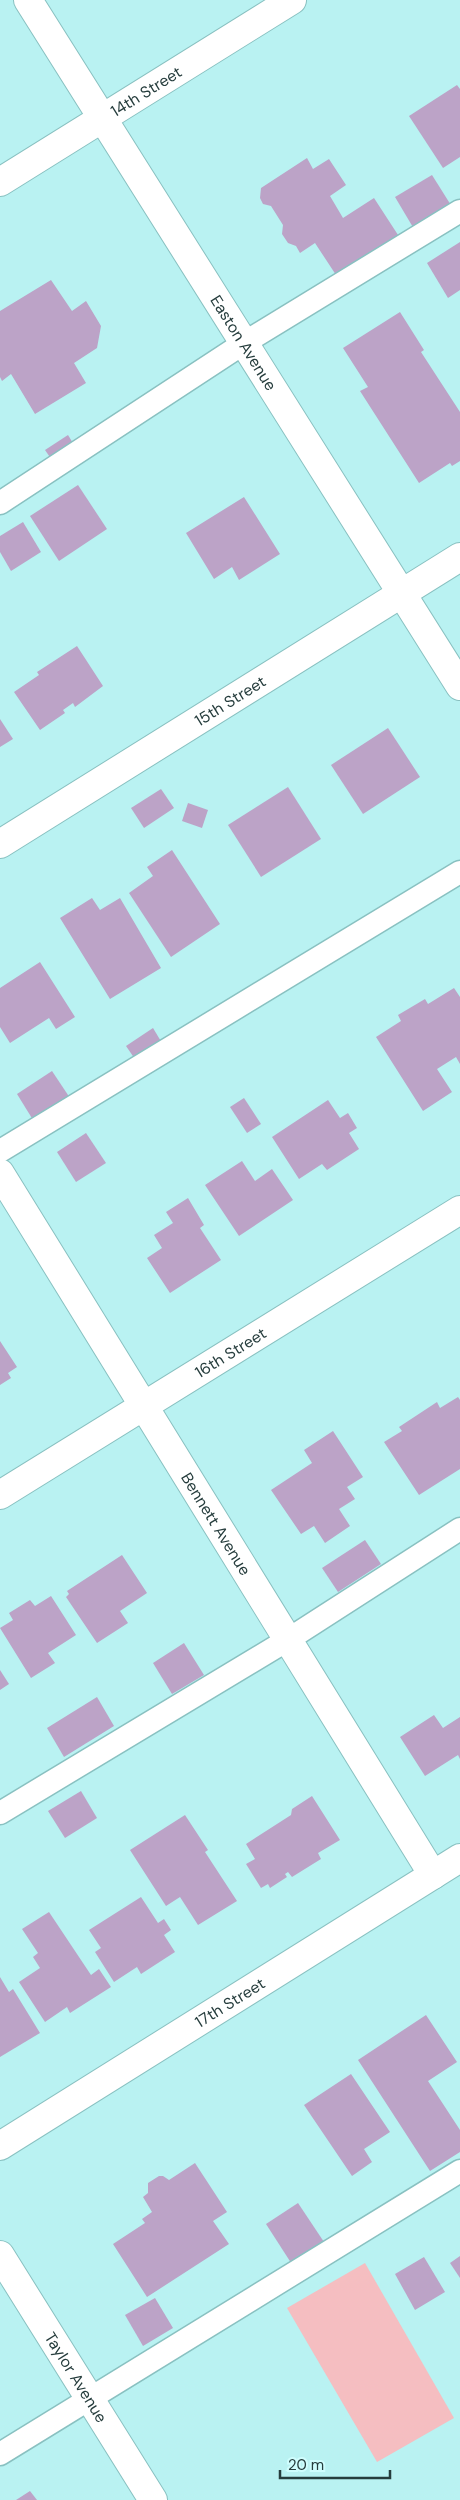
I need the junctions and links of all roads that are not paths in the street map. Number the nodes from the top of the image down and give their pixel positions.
1 (28, 0) edge
2 (292, 0) edge
3 (103, 119) junction
4 (0, 182) edge
5 (460, 211) edge
6 (244, 343) junction
7 (0, 503) edge
8 (460, 558) edge
9 (402, 594) junction
10 (460, 686) edge
11 (0, 844) edge
12 (460, 872) edge
13 (0, 1151) edge
14 (0, 1172) edge
15 (460, 1210) edge
16 (145, 1404) junction
17 (0, 1494) edge
18 (460, 1529) edge
19 (288, 1639) junction
20 (0, 1813) edge
21 (460, 1858) edge
22 (433, 1875) junction
23 (0, 2146) edge
24 (460, 2171) edge
25 (0, 2255) edge
26 (90, 2398) junction
27 (0, 2454) edge
28 (153, 2500) edge

1 - 3 street, Easton Avenue
2 - 3 street, 14th Street
3 - 4 street, 14th Street
3 - 6 street, Easton Avenue
5 - 6 lane
6 - 7 lane
6 - 9 street, Easton Avenue
8 - 9 street, 15th Street
9 - 10 street, Easton Avenue
9 - 11 street, 15th Street
12 - 13 lane
14 - 16 street, Bennett Avenue
15 - 16 street, 16th Street
16 - 17 street, 16th Street
16 - 19 street, Bennett Avenue
18 - 19 lane
19 - 20 lane
19 - 22 street, Bennett Avenue
21 - 22 street, 17th Street
22 - 23 street, 17th Street
24 - 26 lane
25 - 26 street, Taylor Avenue
26 - 27 lane
26 - 28 street, Taylor Avenue

